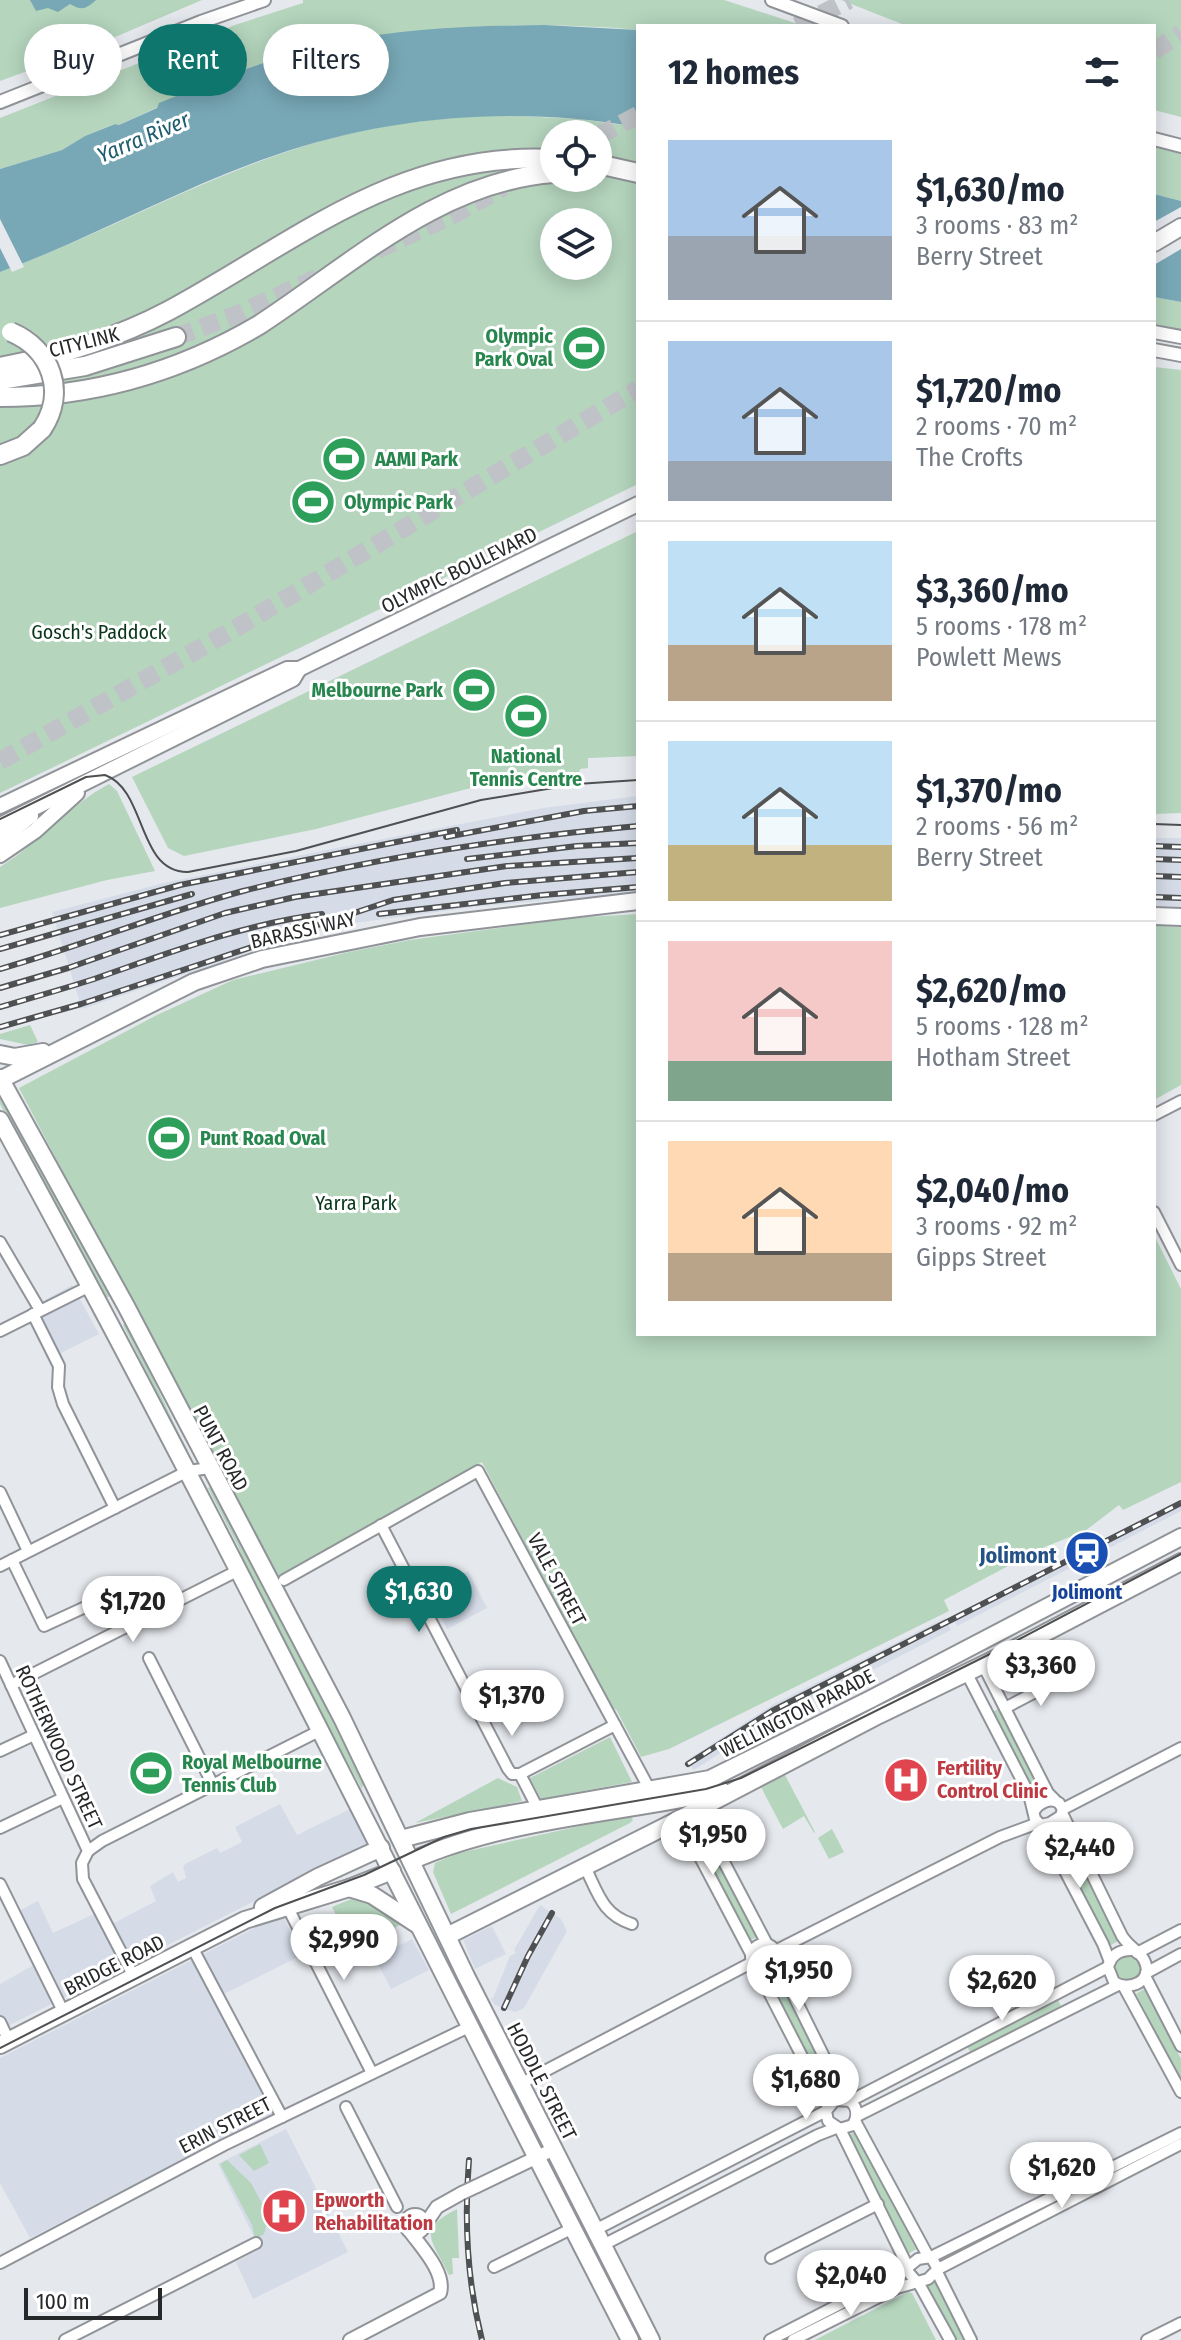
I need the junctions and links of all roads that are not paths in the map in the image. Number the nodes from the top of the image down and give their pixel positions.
1 (264, 0) edge
2 (772, 0) edge
3 (837, 24) edge
4 (122, 54) edge
5 (24, 93) edge
6 (26, 96) edge
7 (0, 102) edge
8 (0, 112) edge
9 (1156, 140) edge
10 (1181, 146) edge
11 (540, 160) edge
12 (612, 168) edge
13 (612, 173) edge
14 (636, 174) edge
15 (636, 174) edge
16 (540, 175) edge
17 (1181, 227) edge
18 (1156, 242) edge
19 (6, 330) edge
20 (1156, 332) edge
21 (176, 337) tunnel mouth
22 (1181, 337) edge
23 (1156, 350) edge
24 (1181, 355) edge
25 (0, 367) edge
26 (0, 380) edge
27 (0, 397) edge
28 (0, 455) edge
29 (636, 506) edge
30 (299, 669) junction
31 (92, 763) junction
32 (90, 783) junction
33 (36, 789) junction
34 (49, 800) junction
35 (0, 806) edge
36 (48, 820) junction
37 (0, 825) edge
38 (0, 840) edge
39 (0, 855) edge
40 (636, 901) edge
41 (1156, 916) edge
42 (1181, 917) edge
43 (56, 1051) junction
44 (0, 1054) edge
45 (0, 1079) edge
46 (1181, 1101) edge
47 (1156, 1114) edge
48 (1, 1126) edge
49 (1156, 1216) edge
50 (0, 1242) edge
51 (1181, 1265) edge
52 (90, 1286) junction
53 (36, 1312) junction
54 (0, 1331) edge
55 (210, 1468) junction
56 (188, 1471) junction
57 (0, 1492) edge
58 (115, 1508) junction
59 (381, 1525) junction
60 (1181, 1537) edge
61 (28, 1551) junction
62 (12, 1560) junction
63 (1181, 1562) edge
64 (0, 1566) edge
65 (239, 1570) junction
66 (284, 1580) dead end
67 (94, 1603) dead end
68 (972, 1644) junction
69 (956, 1653) junction
70 (149, 1658) dead end
71 (0, 1661) edge
72 (983, 1665) junction
73 (966, 1672) junction
74 (3, 1675) edge
75 (1060, 1679) dead end
76 (11, 1685) junction
77 (1004, 1705) junction
78 (875, 1707) junction
79 (985, 1711) junction
80 (615, 1725) junction
81 (321, 1730) junction
82 (34, 1735) junction
83 (1181, 1748) edge
84 (0, 1751) edge
85 (520, 1774) junction
86 (373, 1780) junction
87 (754, 1780) junction
88 (213, 1785) junction
89 (653, 1796) junction
90 (63, 1798) junction
91 (357, 1802) junction
92 (1060, 1806) junction
93 (703, 1807) junction
94 (541, 1816) junction
95 (1036, 1819) junction
96 (676, 1821) junction
97 (0, 1828) edge
98 (401, 1839) junction
99 (714, 1842) junction
100 (381, 1848) junction
101 (88, 1851) junction
102 (697, 1851) junction
103 (411, 1861) junction
104 (585, 1867) junction
105 (392, 1871) junction
106 (0, 1884) edge
107 (349, 1888) junction
108 (287, 1906) junction
109 (245, 1920) junction
110 (632, 1924) dead end
111 (419, 1926) junction
112 (1181, 1930) edge
113 (447, 1936) junction
114 (767, 1944) junction
115 (192, 1947) junction
116 (1134, 1951) junction
117 (1181, 1954) edge
118 (776, 1955) junction
119 (753, 1962) junction
120 (1109, 1964) junction
121 (1146, 1974) junction
122 (134, 1977) junction
123 (1121, 1986) junction
124 (64, 2013) junction
125 (0, 2022) edge
126 (471, 2026) junction
127 (2, 2044) edge
128 (959, 2044) junction
129 (1181, 2046) edge
130 (966, 2060) junction
131 (372, 2073) junction
132 (893, 2077) junction
133 (522, 2083) junction
134 (1181, 2092) edge
135 (901, 2093) junction
136 (848, 2100) junction
137 (346, 2107) dead end
138 (827, 2109) junction
139 (282, 2117) junction
140 (856, 2118) junction
141 (838, 2129) junction
142 (1181, 2133) edge
143 (1181, 2144) edge
144 (554, 2149) junction
145 (538, 2157) junction
146 (1068, 2194) junction
147 (445, 2201) junction
148 (878, 2204) junction
149 (397, 2207) dead end
150 (1028, 2214) junction
151 (411, 2216) junction
152 (424, 2227) junction
153 (573, 2228) junction
154 (409, 2230) junction
155 (599, 2238) junction
156 (256, 2243) dead end
157 (426, 2252) junction
158 (929, 2257) junction
159 (771, 2258) dead end
160 (0, 2263) edge
161 (494, 2267) dead end
162 (908, 2268) junction
163 (938, 2270) junction
164 (917, 2281) junction
165 (1181, 2323) edge
166 (806, 2327) junction
167 (795, 2336) edge
168 (775, 2339) edge
169 (65, 2340) edge
170 (350, 2340) edge
171 (630, 2340) edge
172 (651, 2340) edge
173 (950, 2340) edge
174 (971, 2340) edge
175 (1147, 2340) edge

1 - 4 street
2 - 3 street
5 - 7 street
6 - 8 street
9 - 10 street
11 - 25 highway
12 - 14 highway
13 - 15 highway
16 - 27 highway
17 - 18 main road
19 - 28 highway, bridge
20 - 22 street
21 - 26 highway, CITYLINK
23 - 24 street
29 - 30 main road, OLYMPIC BOULEVARD
30 - 31 main road, OLYMPIC BOULEVARD
30 - 32 main road, OLYMPIC BOULEVARD
31 - 33 main road, OLYMPIC BOULEVARD
31 - 34 main road
32 - 34 main road, OLYMPIC BOULEVARD
32 - 36 main road
33 - 34 main road
33 - 35 main road, OLYMPIC BOULEVARD
34 - 36 main road
34 - 37 main road, OLYMPIC BOULEVARD
34 - 38 main road
36 - 39 main road
40 - 43 main road, BARASSI WAY
41 - 42 main road
43 - 44 main road
43 - 45 main road, BARASSI WAY
45 - 55 main road, PUNT ROAD
46 - 47 street
48 - 52 main road, PUNT ROAD
49 - 51 street
50 - 53 street
52 - 53 street
52 - 56 main road, PUNT ROAD
53 - 54 street
53 - 58 street
55 - 56 street
55 - 86 main road, PUNT ROAD
56 - 58 street
56 - 65 main road, PUNT ROAD
57 - 61 street
58 - 61 street
59 - 66 street
59 - 80 street, VALE STREET
59 - 85 street
60 - 68 main road, WELLINGTON PARADE
61 - 62 street
62 - 64 street
62 - 67 street
63 - 72 main road, WELLINGTON PARADE
65 - 76 street
65 - 81 main road, PUNT ROAD
68 - 69 main road, WELLINGTON PARADE
68 - 72 main road
69 - 73 main road
69 - 78 main road, WELLINGTON PARADE
70 - 88 street
71 - 74 street, ROTHERWOOD STREET
72 - 73 main road, WELLINGTON PARADE
72 - 77 street
73 - 78 main road, WELLINGTON PARADE
73 - 79 street
74 - 76 street, ROTHERWOOD STREET
75 - 77 street
76 - 82 street, ROTHERWOOD STREET
77 - 79 street
77 - 92 street
78 - 87 main road, WELLINGTON PARADE
78 - 89 main road, WELLINGTON PARADE
79 - 95 street
80 - 85 street
80 - 89 street, VALE STREET
81 - 88 street
81 - 91 main road, PUNT ROAD
82 - 84 street
82 - 90 street, ROTHERWOOD STREET
83 - 92 street
85 - 94 street
86 - 91 main road
86 - 98 main road, PUNT ROAD
87 - 89 main road, WELLINGTON PARADE
87 - 93 main road, WELLINGTON PARADE
88 - 101 street
89 - 94 main road, WELLINGTON PARADE
90 - 97 street
90 - 101 street, ROTHERWOOD STREET
91 - 100 main road, PUNT ROAD
92 - 95 street
92 - 95 street
92 - 116 street
93 - 96 main road, WELLINGTON PARADE
93 - 99 street
94 - 98 main road, WELLINGTON PARADE
94 - 103 main road, WELLINGTON PARADE
95 - 118 street
95 - 120 street
96 - 102 street
96 - 104 main road, WELLINGTON PARADE
98 - 100 main road, BRIDGE ROAD
98 - 103 main road, HODDLE STREET
99 - 102 street
99 - 114 street
100 - 105 main road, PUNT ROAD
100 - 109 main road, BRIDGE ROAD
101 - 122 street, ROTHERWOOD STREET
102 - 119 street
103 - 105 main road, WELLINGTON PARADE
103 - 113 main road, HODDLE STREET
104 - 110 street
104 - 113 main road, WELLINGTON PARADE
105 - 107 main road, BRIDGE ROAD
105 - 111 main road, HODDLE STREET
106 - 124 street
107 - 108 main road, BRIDGE ROAD
107 - 111 main road
108 - 109 main road, BRIDGE ROAD
108 - 131 street
109 - 115 main road, BRIDGE ROAD
111 - 113 main road
111 - 126 main road, HODDLE STREET
112 - 116 street
113 - 133 main road, HODDLE STREET
114 - 118 street
114 - 119 street
115 - 122 main road, BRIDGE ROAD
115 - 139 street
116 - 120 street
116 - 121 street
117 - 121 street
118 - 119 street
118 - 136 street
119 - 133 street
119 - 138 street
120 - 123 street
120 - 128 street
121 - 123 street
121 - 129 street
122 - 124 main road, BRIDGE ROAD
123 - 130 street
123 - 134 street
124 - 127 main road, BRIDGE ROAD
125 - 127 street
126 - 131 street, ERIN STREET
126 - 145 main road, HODDLE STREET
128 - 130 street
128 - 132 street
130 - 135 street
131 - 139 street, ERIN STREET
132 - 135 street
132 - 136 street
133 - 144 main road, HODDLE STREET
135 - 140 street
136 - 138 street
136 - 140 street
137 - 149 street
138 - 141 street
138 - 155 street
139 - 160 street, ERIN STREET
140 - 141 street
140 - 158 street
141 - 148 street
141 - 155 street
142 - 146 street
143 - 146 street
144 - 145 street
144 - 155 main road, HODDLE STREET
145 - 147 street, bridge
145 - 153 main road, HODDLE STREET
146 - 150 street
147 - 151 street
147 - 152 street
148 - 159 street
148 - 162 street
150 - 158 street
150 - 163 street
151 - 152 street
151 - 154 street
152 - 154 street
152 - 157 street
153 - 161 street
153 - 171 main road, HODDLE STREET
154 - 157 street
155 - 172 main road, HODDLE STREET
156 - 169 street
157 - 170 street
158 - 162 street
158 - 163 street
162 - 164 street
162 - 166 street
163 - 164 street
163 - 174 street
164 - 166 street
164 - 173 street
165 - 175 street
166 - 167 street
167 - 168 street

